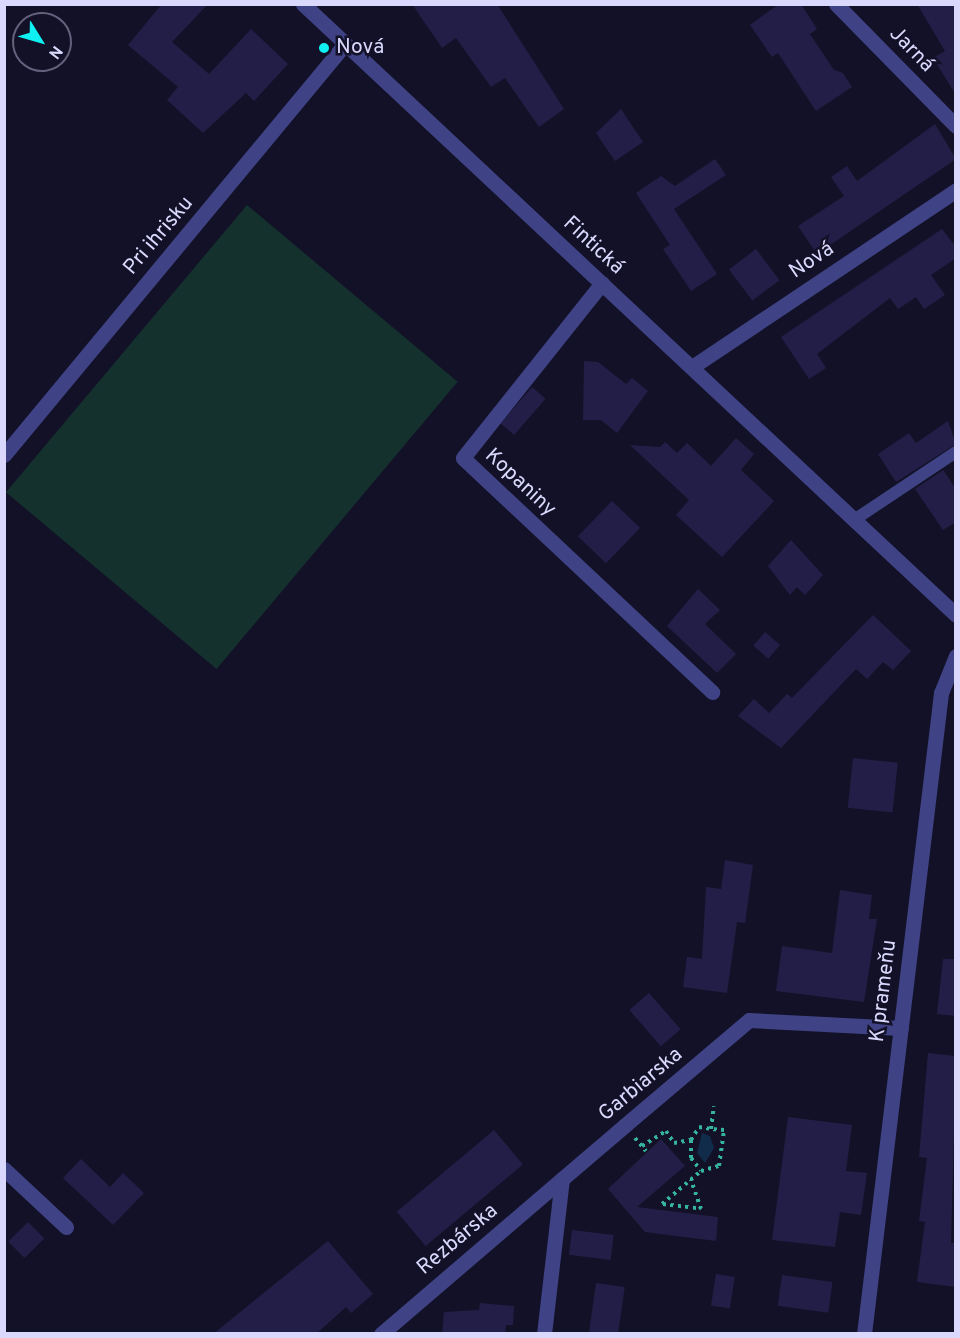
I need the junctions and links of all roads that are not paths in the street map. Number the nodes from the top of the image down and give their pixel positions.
1 (303, 4) edge
2 (836, 4) edge
3 (345, 44) junction
4 (956, 126) edge
5 (956, 190) edge
6 (602, 283) junction
7 (692, 367) junction
8 (956, 452) edge
9 (4, 455) edge
10 (854, 520) junction
11 (956, 615) edge
12 (956, 657) edge
13 (712, 692) dead end
14 (901, 1028) junction
15 (4, 1169) edge
16 (562, 1179) junction
17 (66, 1227) dead end
18 (381, 1334) edge
19 (544, 1334) edge
20 (864, 1334) edge

1 - 3 street, Fintická
2 - 4 street, Jarná
3 - 6 street, Fintická
3 - 9 street, Pri ihrisku
5 - 7 street, Nová
6 - 7 street, Fintická
6 - 13 street, Kopaniny
7 - 10 street, Fintická
8 - 10 lane
10 - 11 street, Fintická
12 - 14 street, K prameňu
14 - 16 street, Garbiarska
14 - 20 street, K prameňu
15 - 17 street
16 - 18 street, Rezbárska
16 - 19 street

